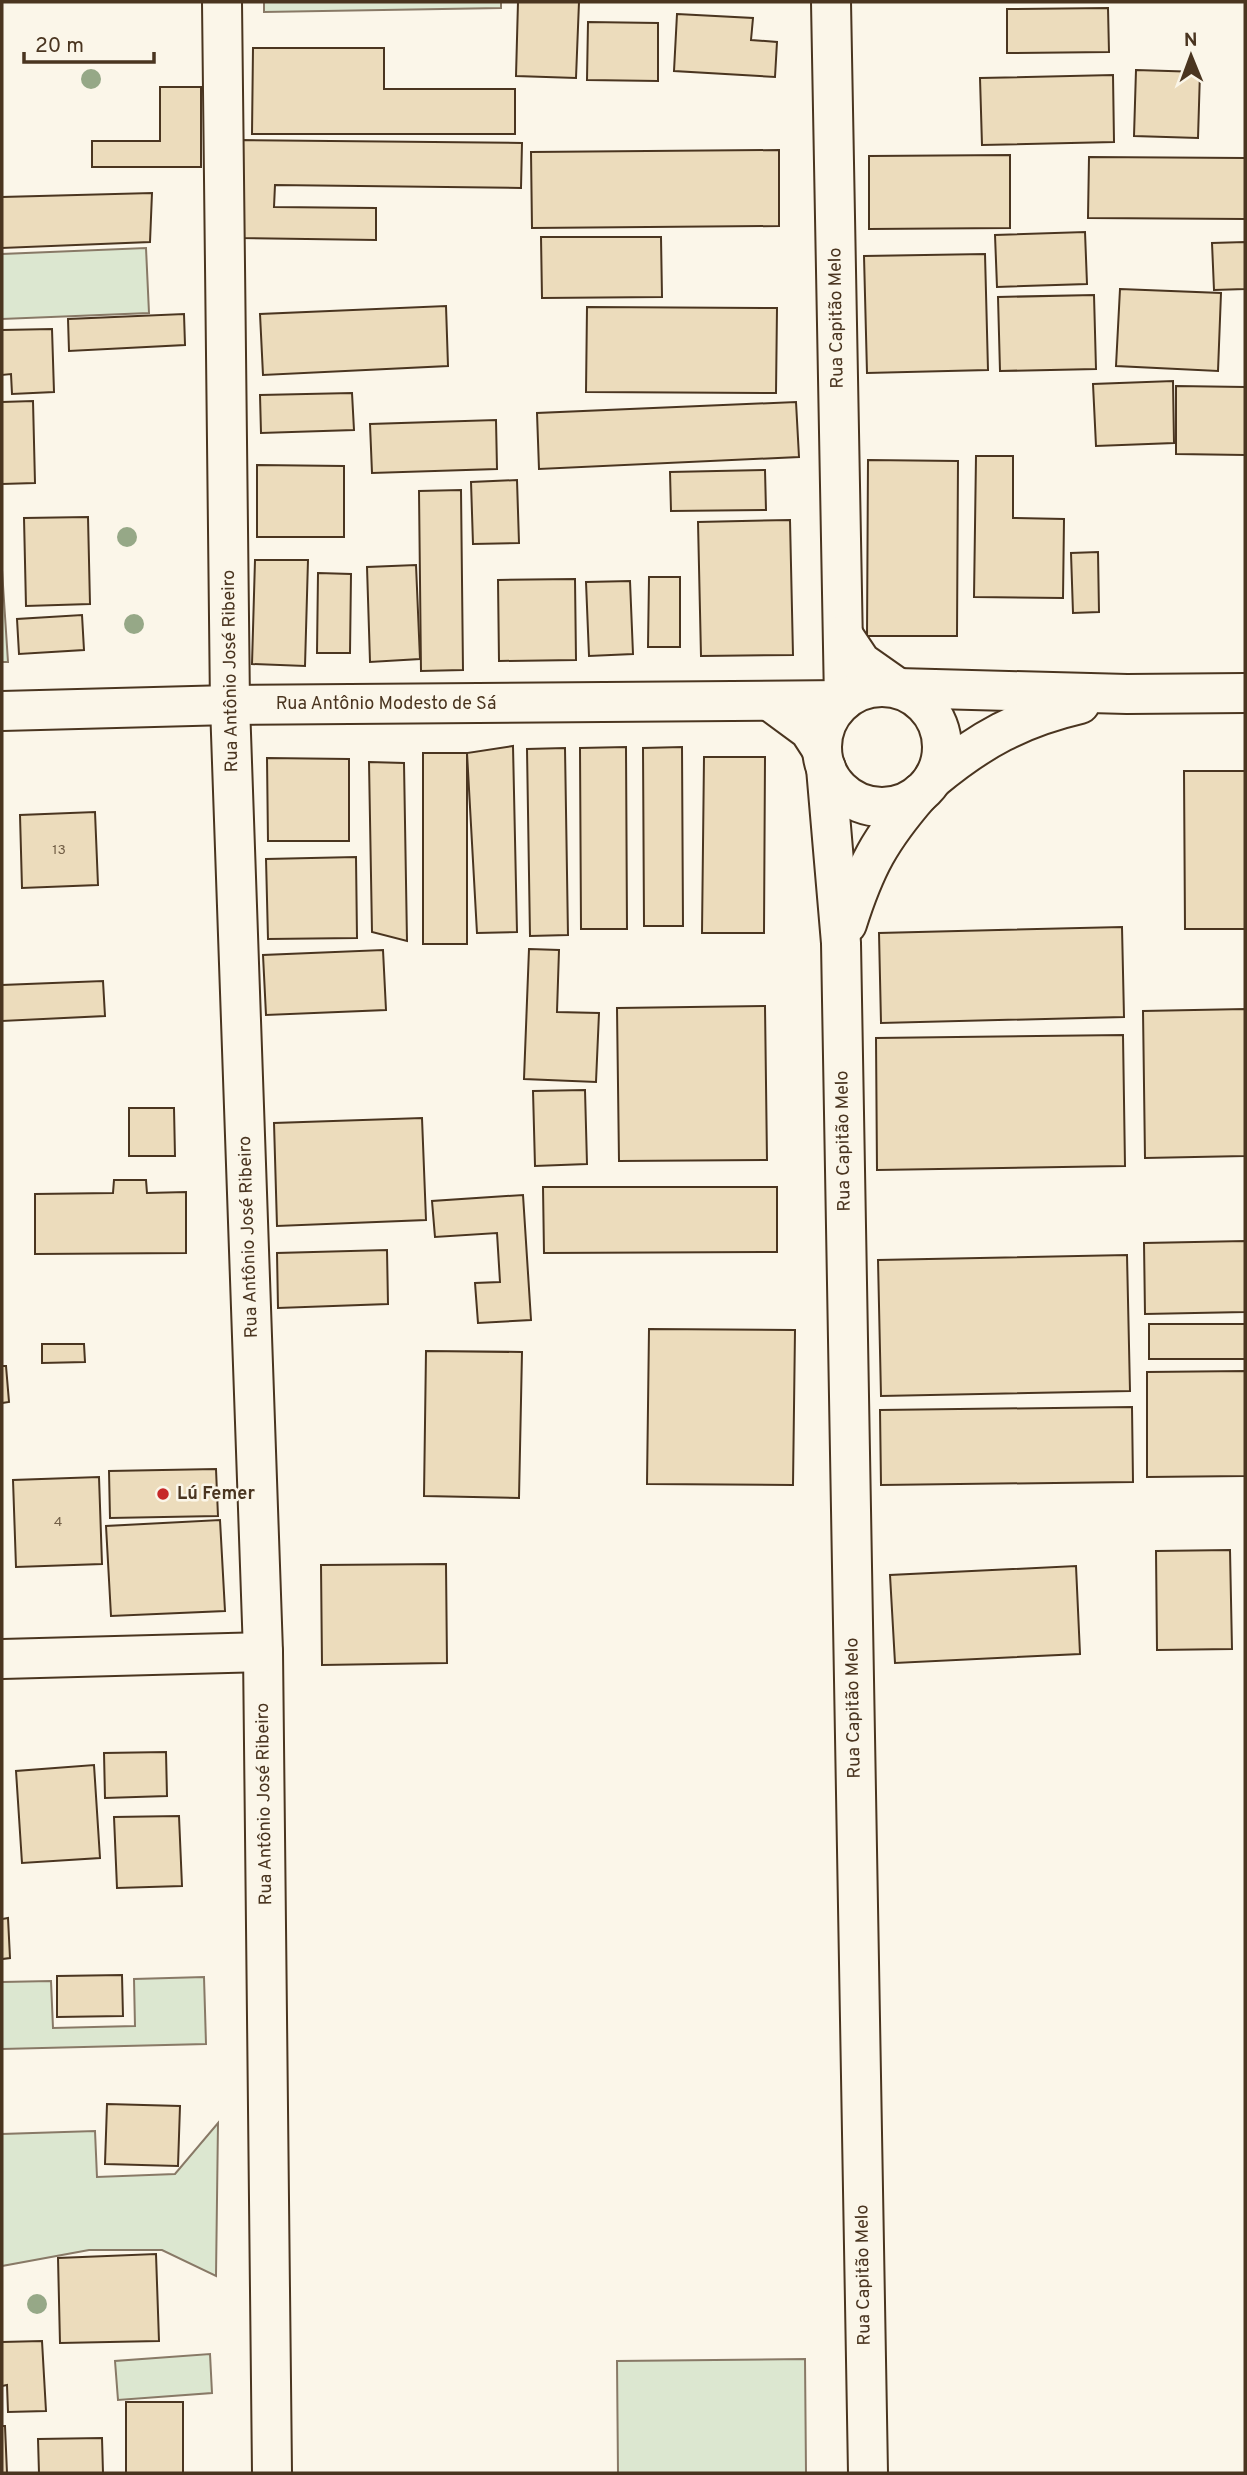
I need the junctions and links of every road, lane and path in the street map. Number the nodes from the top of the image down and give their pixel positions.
1 (222, 2) edge
2 (831, 2) edge
3 (843, 635) junction
4 (898, 688) junction
5 (1245, 693) edge
6 (1127, 694) junction
7 (844, 700) junction
8 (771, 702) junction
9 (230, 705) junction
10 (2, 711) edge
11 (824, 759) junction
12 (927, 786) junction
13 (841, 943) junction
14 (263, 1652) junction
15 (2, 1659) edge
16 (272, 2473) edge
17 (868, 2473) edge

1 - 9 street, Rua Antônio José Ribeiro
2 - 3 street, Rua Capitão Melo
3 - 4 street
3 - 7 street, Rua Capitão Melo
4 - 6 street
4 - 7 street
4 - 12 street
5 - 6 street
6 - 12 street
7 - 8 street, Rua Antônio Modesto de Sá
7 - 11 street
8 - 9 street, Rua Antônio Modesto de Sá
8 - 11 street
9 - 10 street, Rua Antônio Modesto de Sá
9 - 14 street, Rua Antônio José Ribeiro
11 - 12 street
11 - 13 street, Rua Capitão Melo
12 - 13 street, Rua Capitão Melo
13 - 17 street, Rua Capitão Melo
14 - 15 street
14 - 16 street, Rua Antônio José Ribeiro

